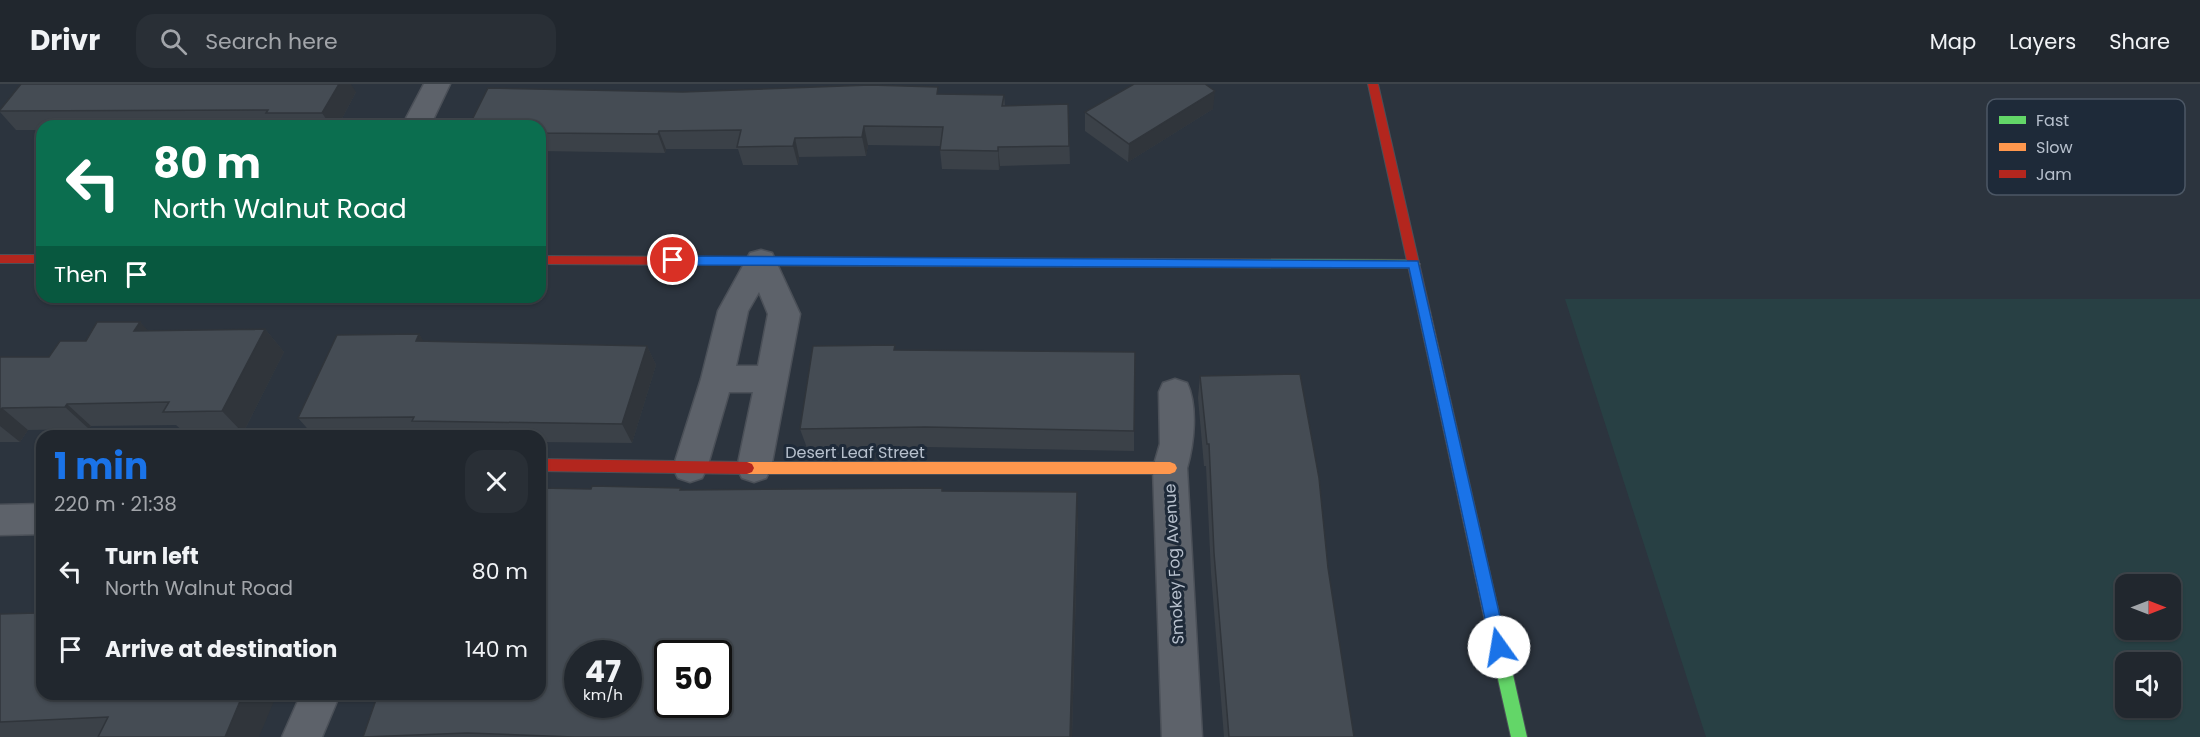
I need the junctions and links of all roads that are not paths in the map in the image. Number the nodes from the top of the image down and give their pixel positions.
1 (437, 84) edge
2 (1373, 84) edge
3 (419, 120) edge
4 (0, 259) edge
5 (36, 259) edge
6 (546, 260) edge
7 (761, 261) junction
8 (1414, 264) junction
9 (717, 379) junction
10 (771, 379) junction
11 (1174, 392) dead end
12 (546, 465) edge
13 (690, 468) junction
14 (754, 468) junction
15 (1170, 468) junction
16 (36, 519) edge
17 (0, 520) edge
18 (318, 700) edge
19 (302, 737) edge
20 (1182, 737) edge
21 (1519, 737) edge

1 - 3 street
2 - 8 street
4 - 5 street
6 - 7 street
7 - 8 street
7 - 9 street
7 - 10 street
8 - 21 street
9 - 10 street
9 - 13 street
10 - 14 street
11 - 15 street, Smokey Fog Avenue
12 - 13 street, Desert Leaf Street
13 - 14 street, Desert Leaf Street
14 - 15 street, Desert Leaf Street
15 - 20 street, Smokey Fog Avenue
16 - 17 street
18 - 19 street

